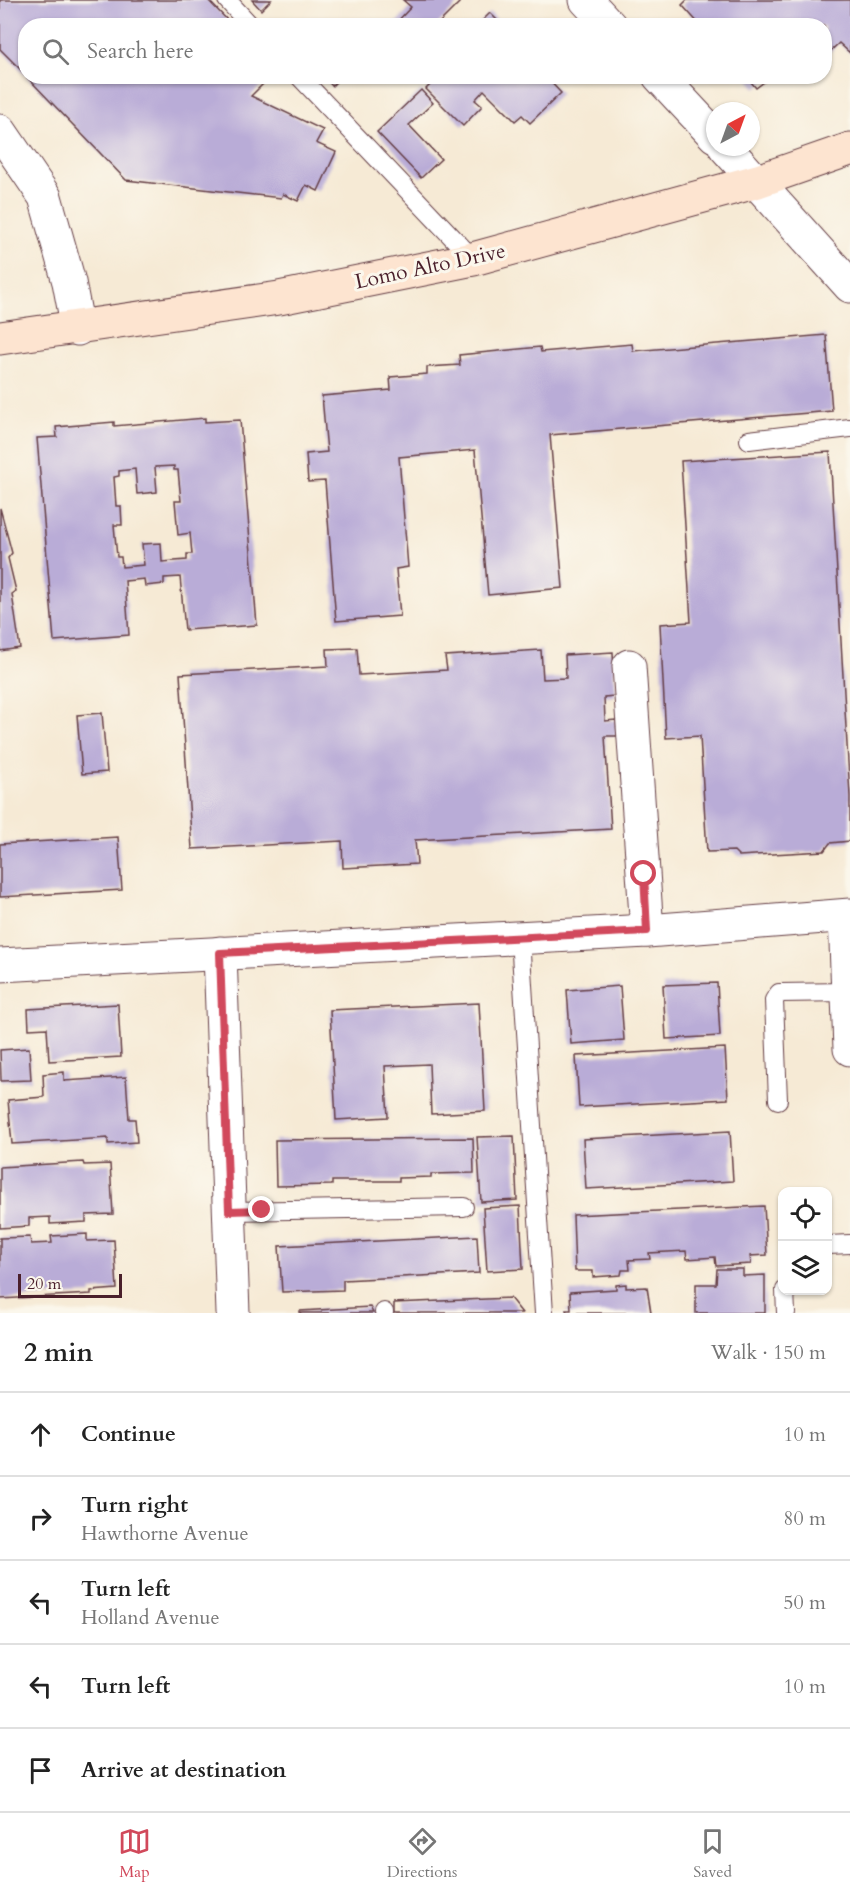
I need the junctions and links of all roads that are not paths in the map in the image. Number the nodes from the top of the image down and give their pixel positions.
1 (227, 0) edge
2 (586, 0) edge
3 (244, 18) edge
4 (603, 18) edge
5 (307, 84) edge
6 (666, 84) edge
7 (706, 127) edge
8 (0, 131) edge
9 (850, 149) edge
10 (734, 156) edge
11 (758, 181) junction
12 (473, 259) junction
13 (850, 286) edge
14 (78, 329) junction
15 (0, 338) edge
16 (850, 428) edge
17 (749, 440) dead end
18 (629, 666) dead end
19 (848, 915) edge
20 (647, 931) junction
21 (520, 938) junction
22 (220, 953) junction
23 (0, 964) edge
24 (848, 992) junction
25 (850, 1049) edge
26 (778, 1100) dead end
27 (464, 1207) dead end
28 (229, 1211) junction
29 (850, 1244) edge
30 (832, 1245) edge
31 (785, 1295) edge
32 (232, 1313) edge
33 (544, 1313) edge
34 (786, 1313) edge

1 - 3 lane
2 - 4 street
5 - 12 lane
6 - 7 street
8 - 14 street
9 - 11 street, Lomo Alto Drive
10 - 11 street
11 - 12 street, Lomo Alto Drive
11 - 13 street
12 - 14 street, Lomo Alto Drive
14 - 15 street, Lomo Alto Drive
16 - 17 lane
18 - 20 street
19 - 20 street
19 - 24 street
20 - 21 street
21 - 22 street
21 - 33 lane
22 - 23 street
22 - 28 street
24 - 25 street
24 - 26 lane
27 - 28 lane
28 - 32 street
29 - 30 lane
31 - 34 lane

